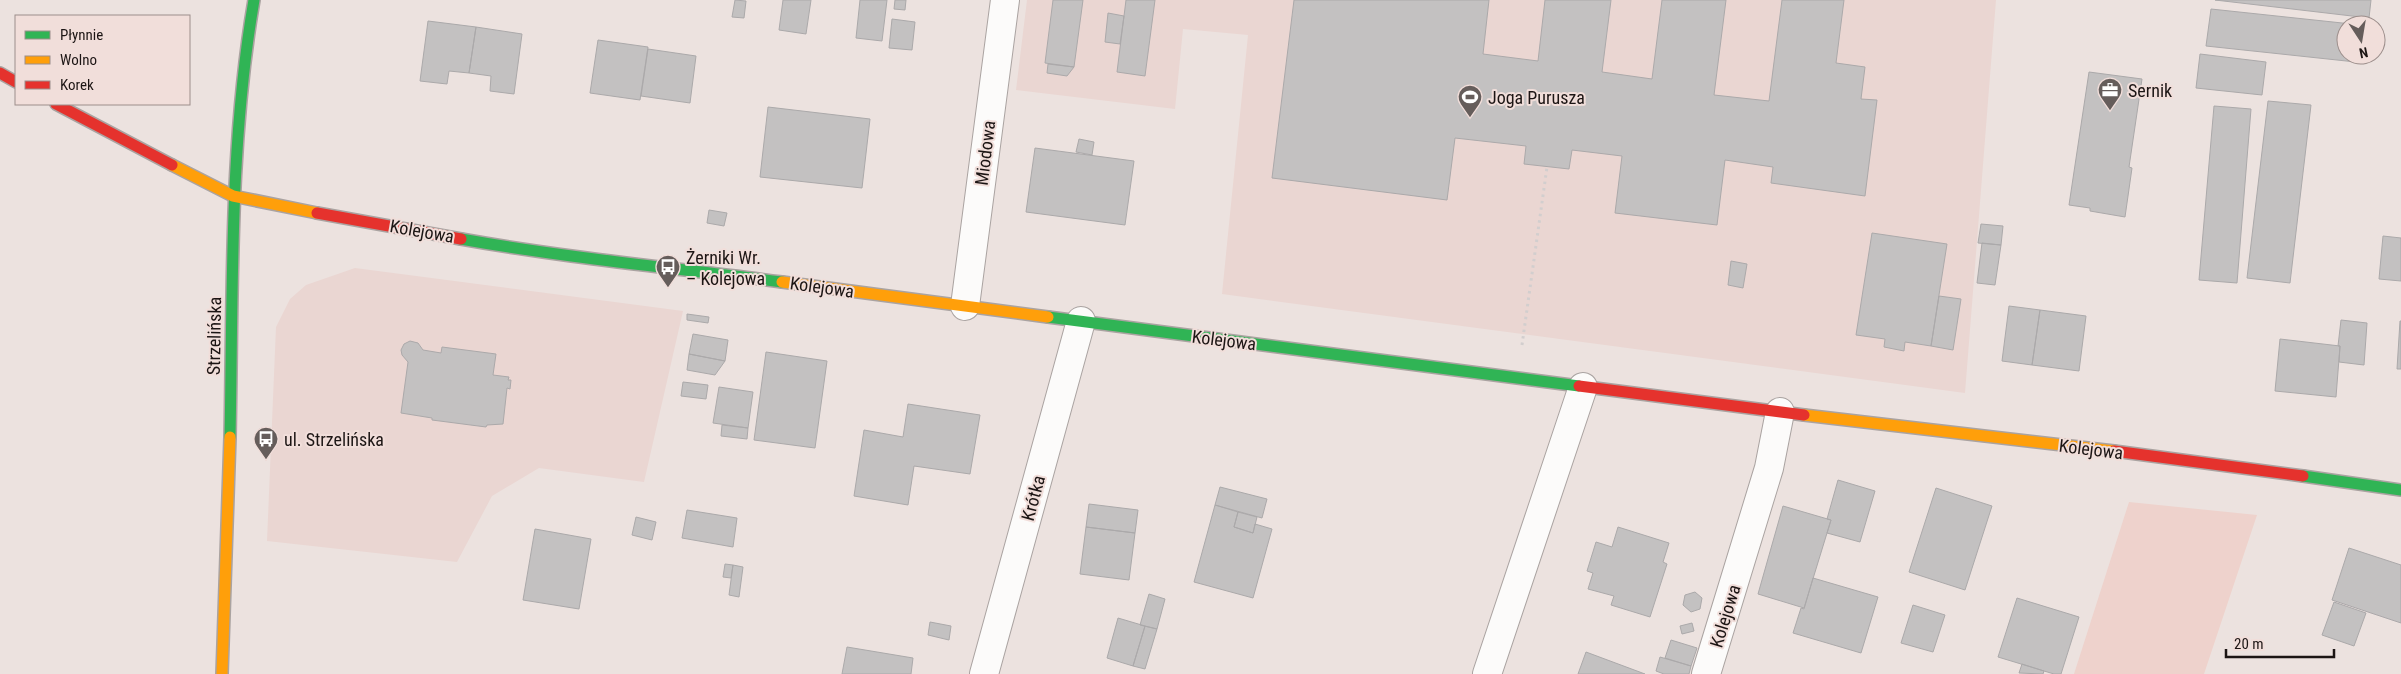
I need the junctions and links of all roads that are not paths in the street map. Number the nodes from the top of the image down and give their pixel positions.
1 (254, 0) edge
2 (1005, 0) edge
3 (0, 73) edge
4 (15, 81) edge
5 (58, 105) edge
6 (234, 196) junction
7 (965, 306) junction
8 (1081, 321) junction
9 (1583, 387) junction
10 (1780, 412) junction
11 (2401, 490) edge
12 (222, 674) edge
13 (984, 674) edge
14 (1487, 674) edge
15 (1706, 674) edge

1 - 6 street, Strzelińska
2 - 7 street, Miodowa
3 - 4 street
5 - 6 street, Kolejowa
6 - 7 street, Kolejowa
6 - 12 street, Strzelińska
7 - 8 street, Kolejowa
8 - 9 street, Kolejowa
8 - 13 street, Krótka
9 - 10 street, Kolejowa
9 - 14 street
10 - 11 street, Kolejowa
10 - 15 street, Kolejowa

